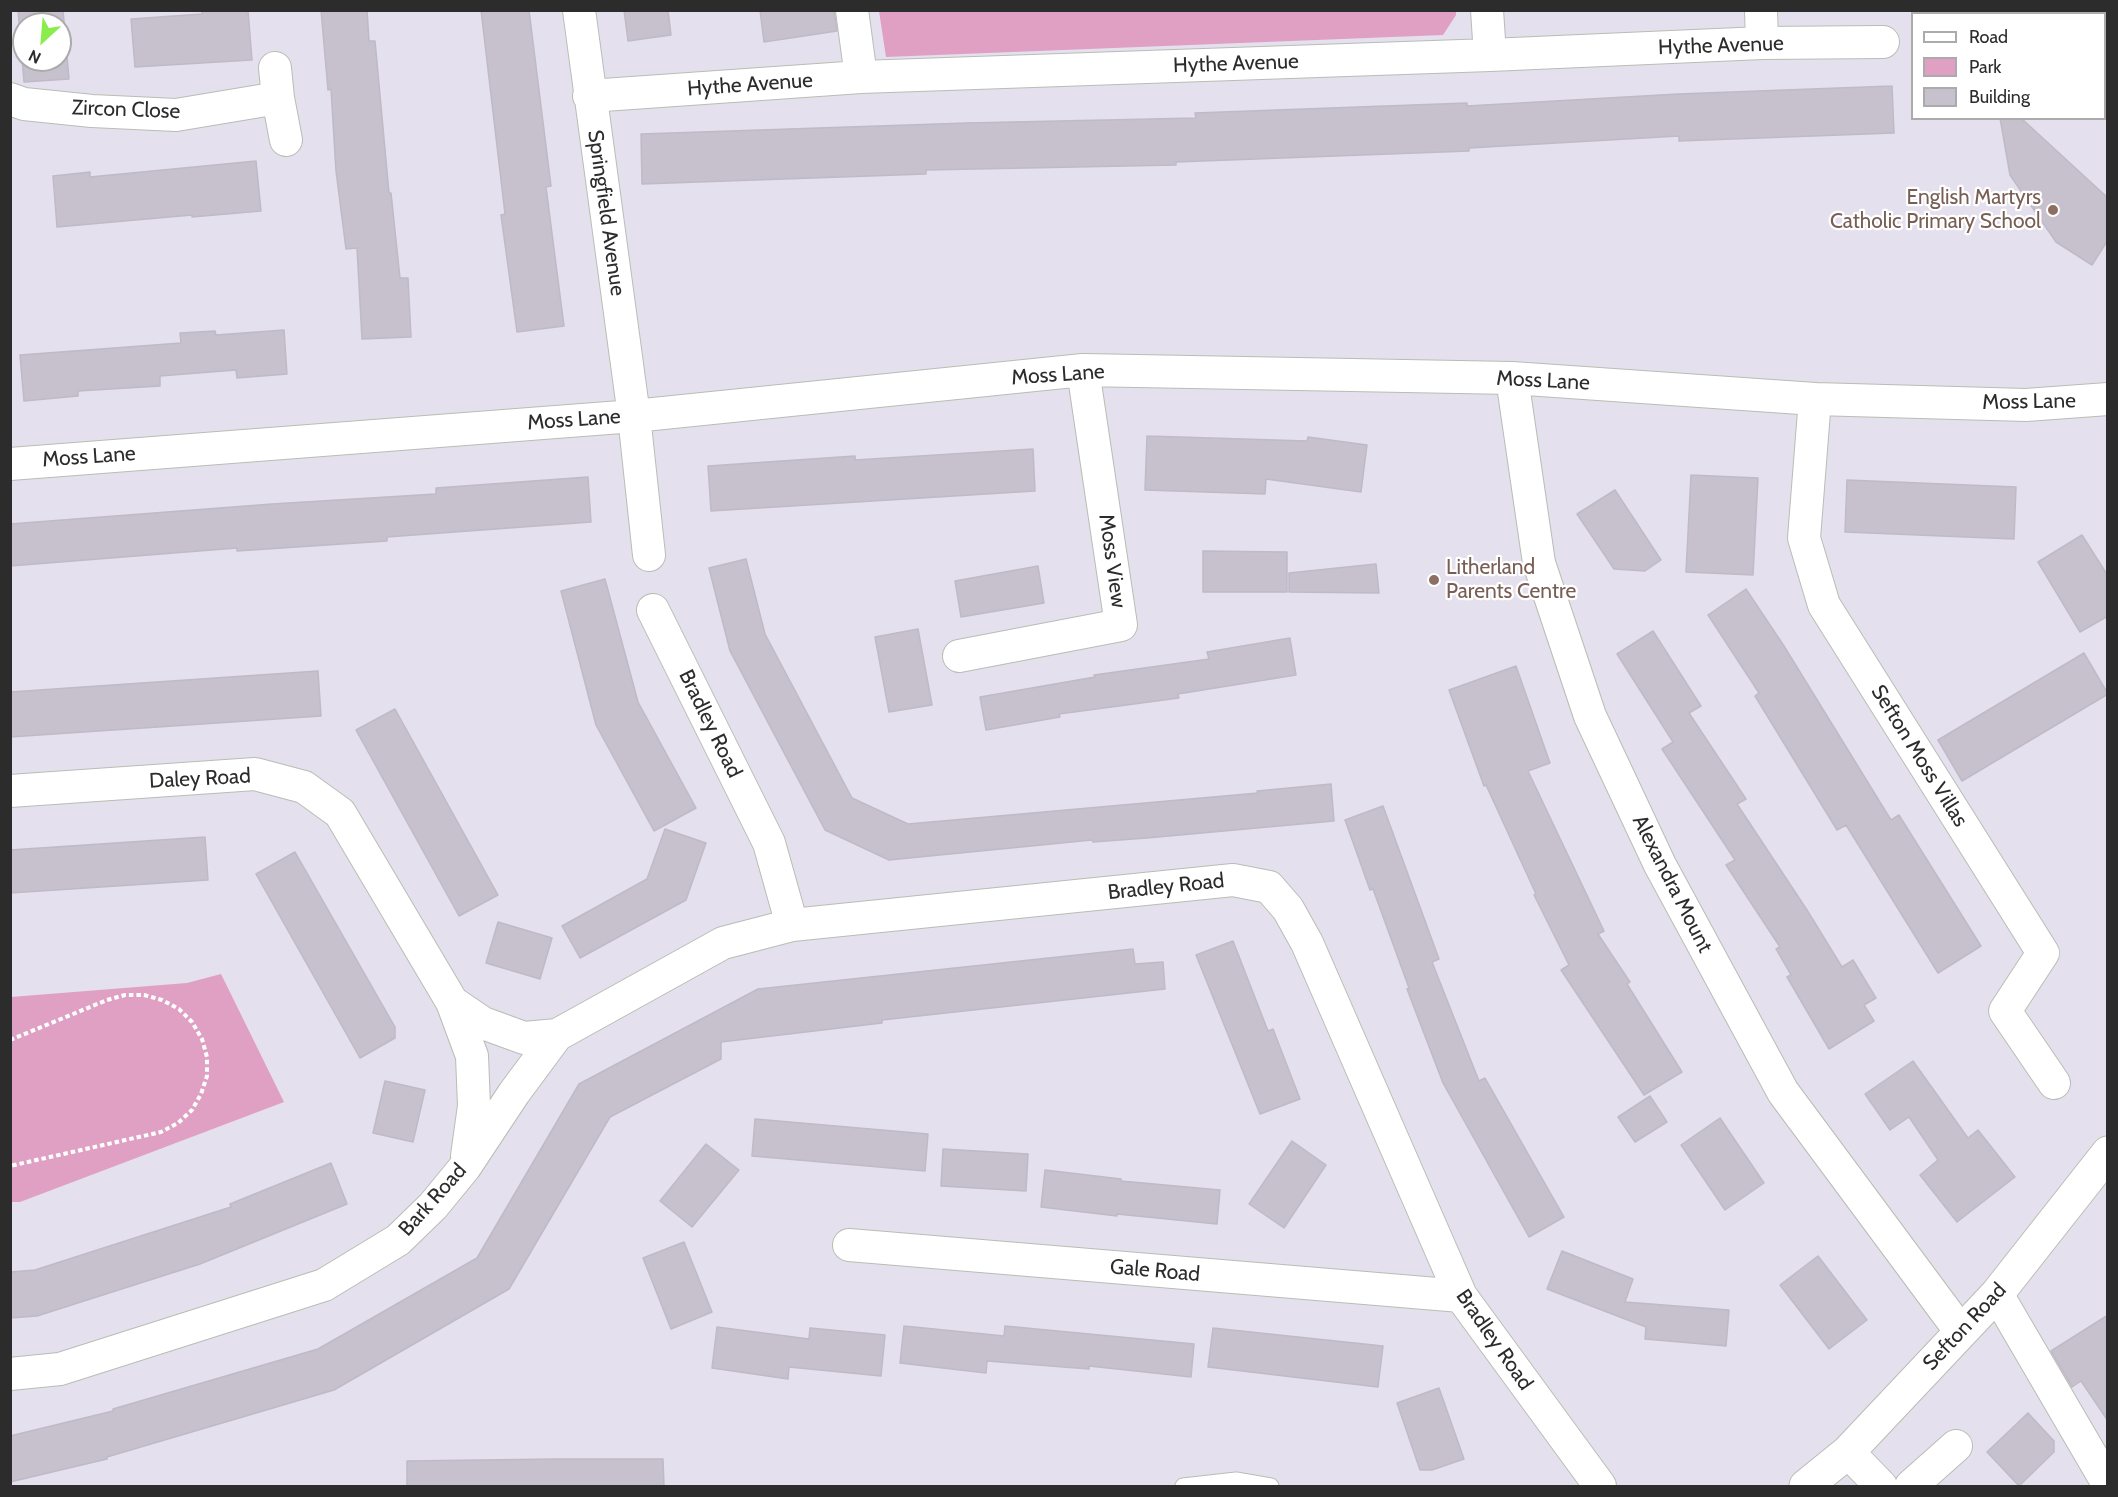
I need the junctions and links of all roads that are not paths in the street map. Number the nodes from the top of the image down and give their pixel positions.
1 (579, 10) edge
2 (852, 10) edge
3 (1487, 10) edge
4 (1761, 10) edge
5 (1883, 42) dead end
6 (1762, 43) junction
7 (1490, 55) junction
8 (861, 77) junction
9 (589, 96) junction
10 (10, 99) edge
11 (286, 140) dead end
12 (1083, 370) junction
13 (1512, 378) junction
14 (1815, 399) junction
15 (2108, 399) edge
16 (634, 416) junction
17 (10, 464) edge
18 (649, 555) dead end
19 (653, 610) dead end
20 (959, 656) dead end
21 (10, 791) edge
22 (792, 925) junction
23 (452, 1002) junction
24 (557, 1035) junction
25 (2054, 1083) dead end
26 (2108, 1153) edge
27 (465, 1167) junction
28 (849, 1245) dead end
29 (1997, 1294) junction
30 (1461, 1296) junction
31 (1961, 1332) junction
32 (10, 1374) edge
33 (1956, 1446) dead end
34 (1848, 1452) junction
35 (2108, 1484) edge
36 (1183, 1486) edge
37 (1271, 1486) edge
38 (1600, 1486) edge
39 (1806, 1486) edge
40 (1881, 1486) edge
41 (1911, 1486) edge

1 - 9 street, Springfield Avenue
2 - 8 street
3 - 7 street
4 - 6 street
5 - 6 street, Hythe Avenue
6 - 7 street, Hythe Avenue
7 - 8 street, Hythe Avenue
8 - 9 street, Hythe Avenue
9 - 16 street, Springfield Avenue
10 - 11 street, Zircon Close
12 - 13 street, Moss Lane
12 - 16 street, Moss Lane
12 - 20 street, Moss View
13 - 14 street, Moss Lane
13 - 31 street, Alexandra Mount
14 - 15 street, Moss Lane
14 - 25 street, Sefton Moss Villas
16 - 17 street, Moss Lane
16 - 18 street
19 - 22 street, Bradley Road
21 - 23 street, Daley Road
22 - 24 street, Bark Road
22 - 30 street, Bradley Road
23 - 24 street, Daley Road
23 - 27 street, Daley Road
24 - 27 street, Bark Road
26 - 29 main road, Sefton Road
27 - 32 street, Bark Road
28 - 30 street, Gale Road
29 - 31 main road, Sefton Road
29 - 35 street
30 - 38 street, Bradley Road
31 - 34 main road, Sefton Road
33 - 41 street
34 - 39 main road, Sefton Road
34 - 40 street
36 - 37 lane

